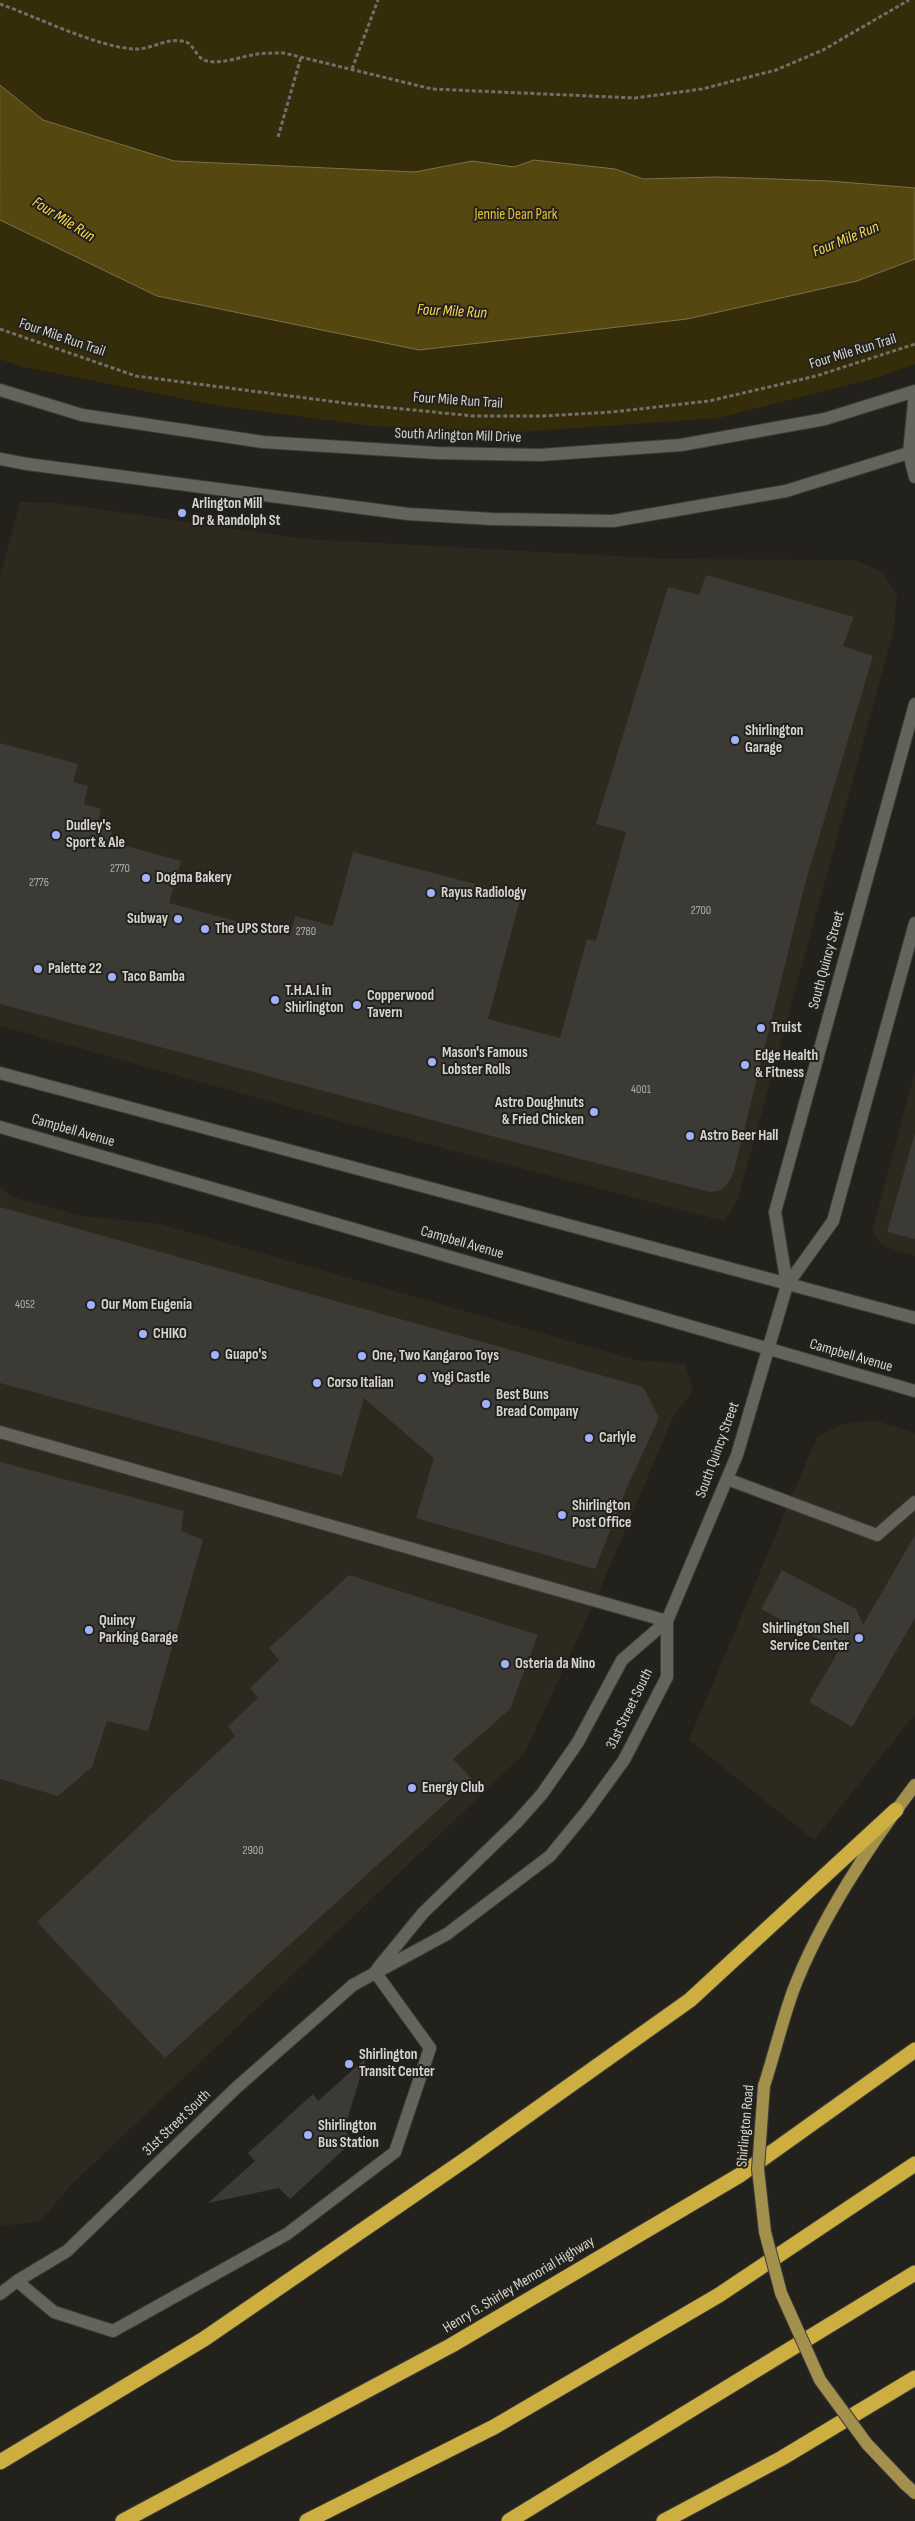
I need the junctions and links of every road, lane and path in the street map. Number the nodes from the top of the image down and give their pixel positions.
1 (378, 0) edge
2 (909, 0) edge
3 (0, 4) edge
4 (301, 57) junction
5 (352, 69) junction
6 (278, 137) dead end
7 (0, 328) edge
8 (915, 344) edge
9 (0, 390) edge
10 (915, 392) edge
11 (912, 452) edge
12 (0, 459) edge
13 (915, 477) edge
14 (915, 704) edge
15 (915, 923) edge
16 (0, 1072) edge
17 (0, 1127) edge
18 (787, 1285) junction
19 (915, 1318) edge
20 (770, 1348) junction
21 (915, 1391) edge
22 (0, 1432) edge
23 (727, 1479) junction
24 (915, 1502) edge
25 (667, 1621) junction
26 (915, 1785) edge
27 (896, 1810) junction
28 (375, 1972) junction
29 (915, 2050) edge
30 (915, 2164) edge
31 (915, 2273) edge
32 (17, 2281) junction
33 (0, 2294) edge
34 (915, 2378) edge
35 (0, 2462) edge
36 (912, 2489) edge
37 (123, 2521) edge
38 (307, 2521) edge
39 (509, 2521) edge
40 (664, 2521) edge

1 - 5 path
2 - 5 path
3 - 4 path
4 - 5 path
4 - 6 path
7 - 8 path, Four Mile Run Trail
9 - 10 street, South Arlington Mill Drive
10 - 11 street
11 - 12 street
11 - 13 street
14 - 18 street, South Quincy Street
15 - 18 street, South Quincy Street
16 - 18 street
17 - 20 street, Campbell Avenue
18 - 19 street
18 - 20 street, South Quincy Street
20 - 21 street, Campbell Avenue
20 - 23 street, South Quincy Street
22 - 25 street
23 - 24 street
23 - 25 street, South Quincy Street
25 - 28 street, 31st Street South
25 - 28 street, 31st Street South
26 - 27 main road, Shirlington Road
27 - 35 highway
27 - 36 main road, Shirlington Road, bridge
28 - 32 street, 31st Street South
28 - 32 street
29 - 37 highway, Henry G. Shirley Memorial Highway
30 - 38 highway
31 - 39 highway
32 - 33 street, 31st Street South
34 - 40 highway

